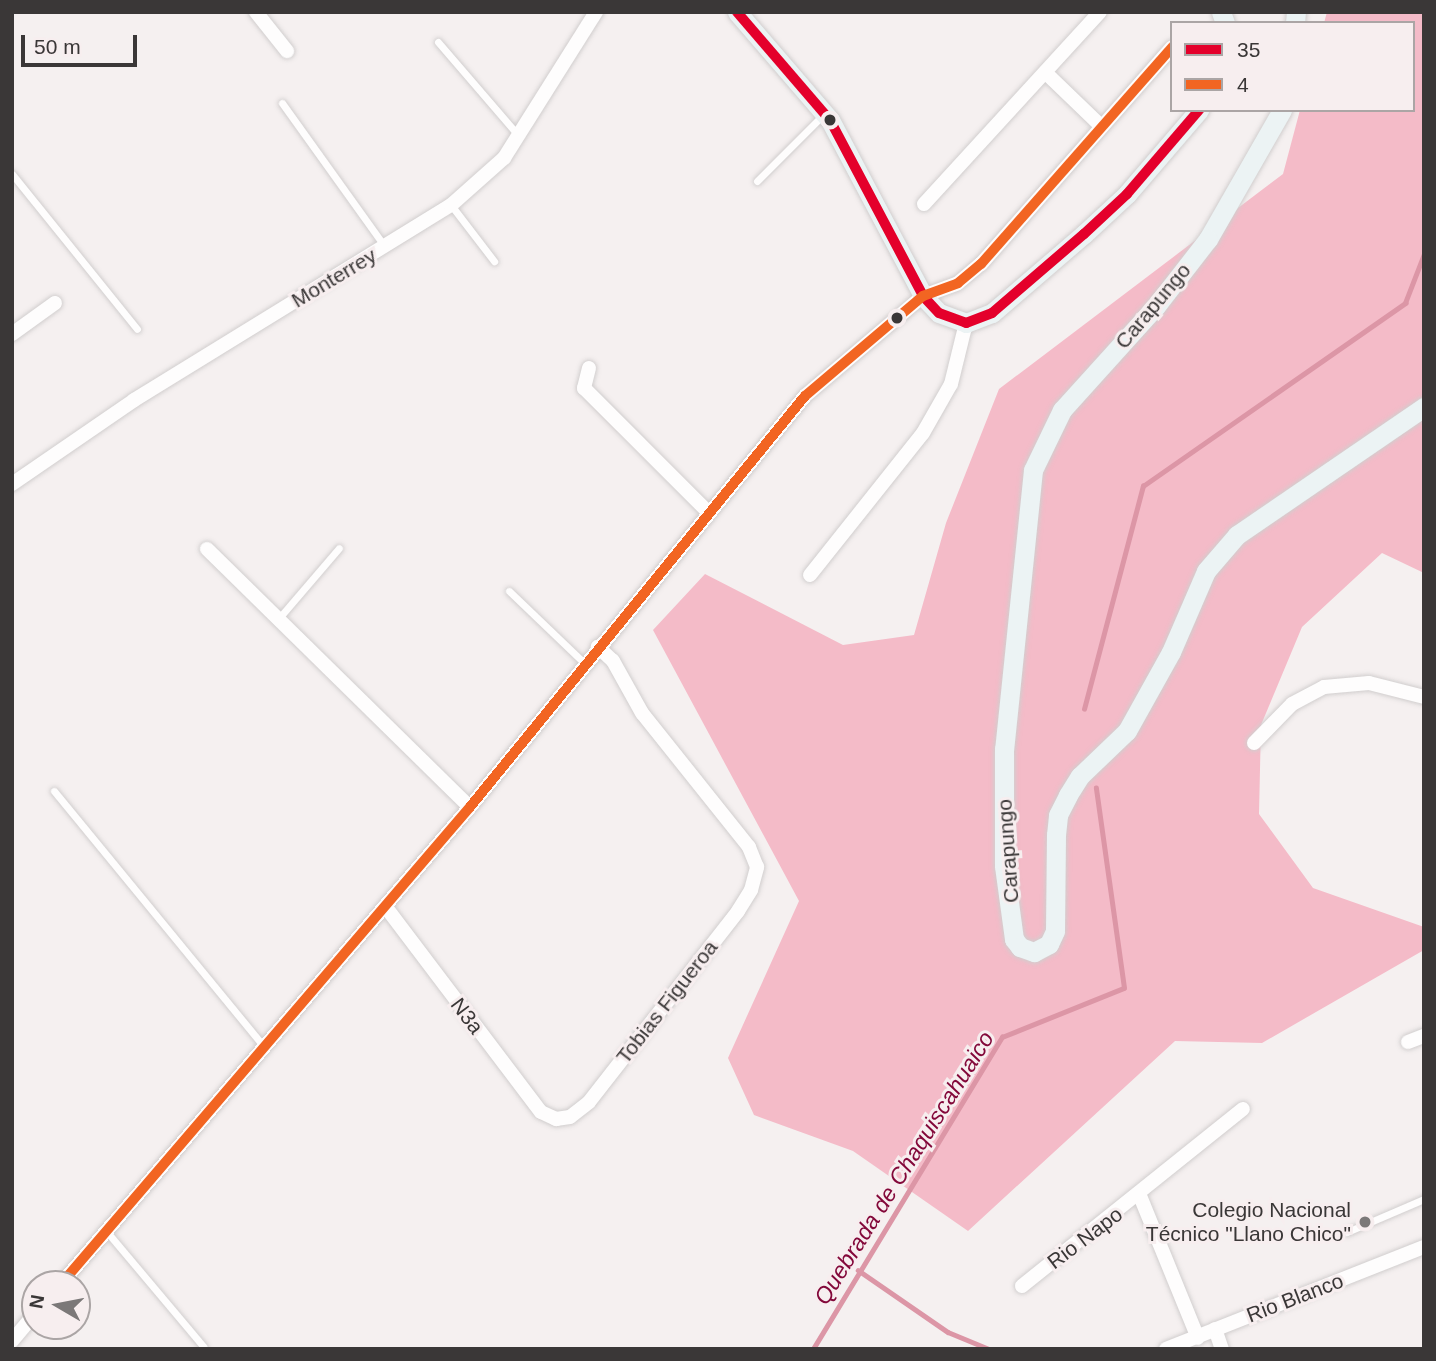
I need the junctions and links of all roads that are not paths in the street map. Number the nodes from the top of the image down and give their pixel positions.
1 (256, 12) edge
2 (596, 12) edge
3 (737, 12) edge
4 (1100, 12) edge
5 (438, 43) dead end
6 (1170, 49) edge
7 (287, 51) dead end
8 (1047, 74) junction
9 (282, 103) dead end
10 (1197, 112) edge
11 (1281, 112) edge
12 (825, 113) junction
13 (1102, 127) junction
14 (518, 136) junction
15 (12, 174) edge
16 (757, 181) dead end
17 (924, 204) dead end
18 (451, 205) junction
19 (385, 247) junction
20 (494, 261) dead end
21 (923, 296) junction
22 (55, 303) dead end
23 (966, 323) junction
24 (136, 329) dead end
25 (12, 334) edge
26 (589, 368) dead end
27 (1424, 407) edge
28 (13, 482) edge
29 (709, 513) junction
30 (339, 548) dead end
31 (207, 549) dead end
32 (810, 575) dead end
33 (509, 591) dead end
34 (279, 618) junction
35 (598, 647) junction
36 (584, 663) junction
37 (1424, 696) edge
38 (1254, 743) dead end
39 (54, 791) dead end
40 (470, 807) junction
41 (385, 906) junction
42 (1424, 1036) edge
43 (1408, 1042) dead end
44 (264, 1047) junction
45 (1243, 1110) dead end
46 (556, 1119) joint
47 (1140, 1196) junction
48 (1424, 1199) edge
49 (106, 1231) junction
50 (1347, 1232) dead end
51 (1424, 1247) edge
52 (73, 1270) edge
53 (1022, 1286) dead end
54 (1215, 1329) junction
55 (1198, 1338) junction
56 (204, 1348) edge
57 (1166, 1349) edge
58 (1222, 1349) edge

1 - 7 street
2 - 14 street, Monterrey
3 - 12 street
4 - 8 street
5 - 14 lane
6 - 13 street
8 - 13 street
8 - 17 street
9 - 19 lane
10 - 23 street
11 - 27 street, Carapungo
12 - 16 lane
12 - 21 street
13 - 21 street
14 - 18 street, Monterrey
15 - 24 lane
18 - 19 street, Monterrey
18 - 20 lane
19 - 28 street, Monterrey
21 - 23 street
21 - 29 street
22 - 25 street
23 - 32 street
26 - 29 street
29 - 35 street
30 - 34 lane
31 - 34 street
33 - 36 lane
34 - 40 street
35 - 36 street
35 - 46 street, Tobias Figueroa
36 - 40 street
37 - 38 street
39 - 44 lane
40 - 41 street
41 - 44 street
41 - 46 street, N3a
42 - 43 street
44 - 49 street
45 - 47 street, Rio Napo
47 - 53 street, Rio Napo
47 - 55 street
48 - 50 lane
49 - 52 street
49 - 56 lane
51 - 54 street, Rio Blanco
54 - 55 street, Rio Blanco
54 - 58 street
55 - 57 street, Rio Blanco

